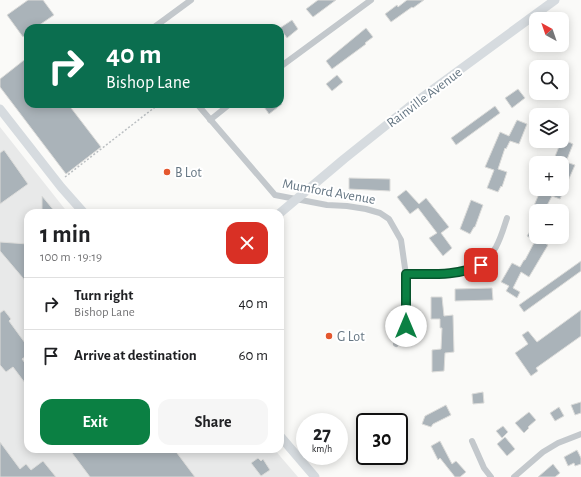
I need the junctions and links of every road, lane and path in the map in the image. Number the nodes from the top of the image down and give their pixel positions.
1 (191, 0) edge
2 (371, 0) edge
3 (555, 0) edge
4 (158, 24) edge
5 (284, 64) edge
6 (154, 108) edge
7 (200, 108) edge
8 (225, 108) edge
9 (0, 109) edge
10 (210, 120) junction
11 (65, 177) dead end
12 (296, 199) junction
13 (80, 209) edge
14 (284, 210) edge
15 (508, 218) dead end
16 (406, 274) junction
17 (396, 344) dead end
18 (581, 434) edge
19 (284, 441) edge
20 (472, 441) dead end
21 (315, 477) edge
22 (491, 477) edge
23 (514, 477) edge

1 - 4 street
2 - 5 street
3 - 12 main road, Rainville Avenue
6 - 11 path
7 - 10 street, Mumford Avenue
8 - 10 street
9 - 13 main road
10 - 12 street, Mumford Avenue
12 - 14 main road, Rainville Avenue
12 - 16 street, Mumford Avenue
15 - 16 street
16 - 17 street, Mumford Avenue
18 - 23 street
19 - 21 main road
20 - 22 street

